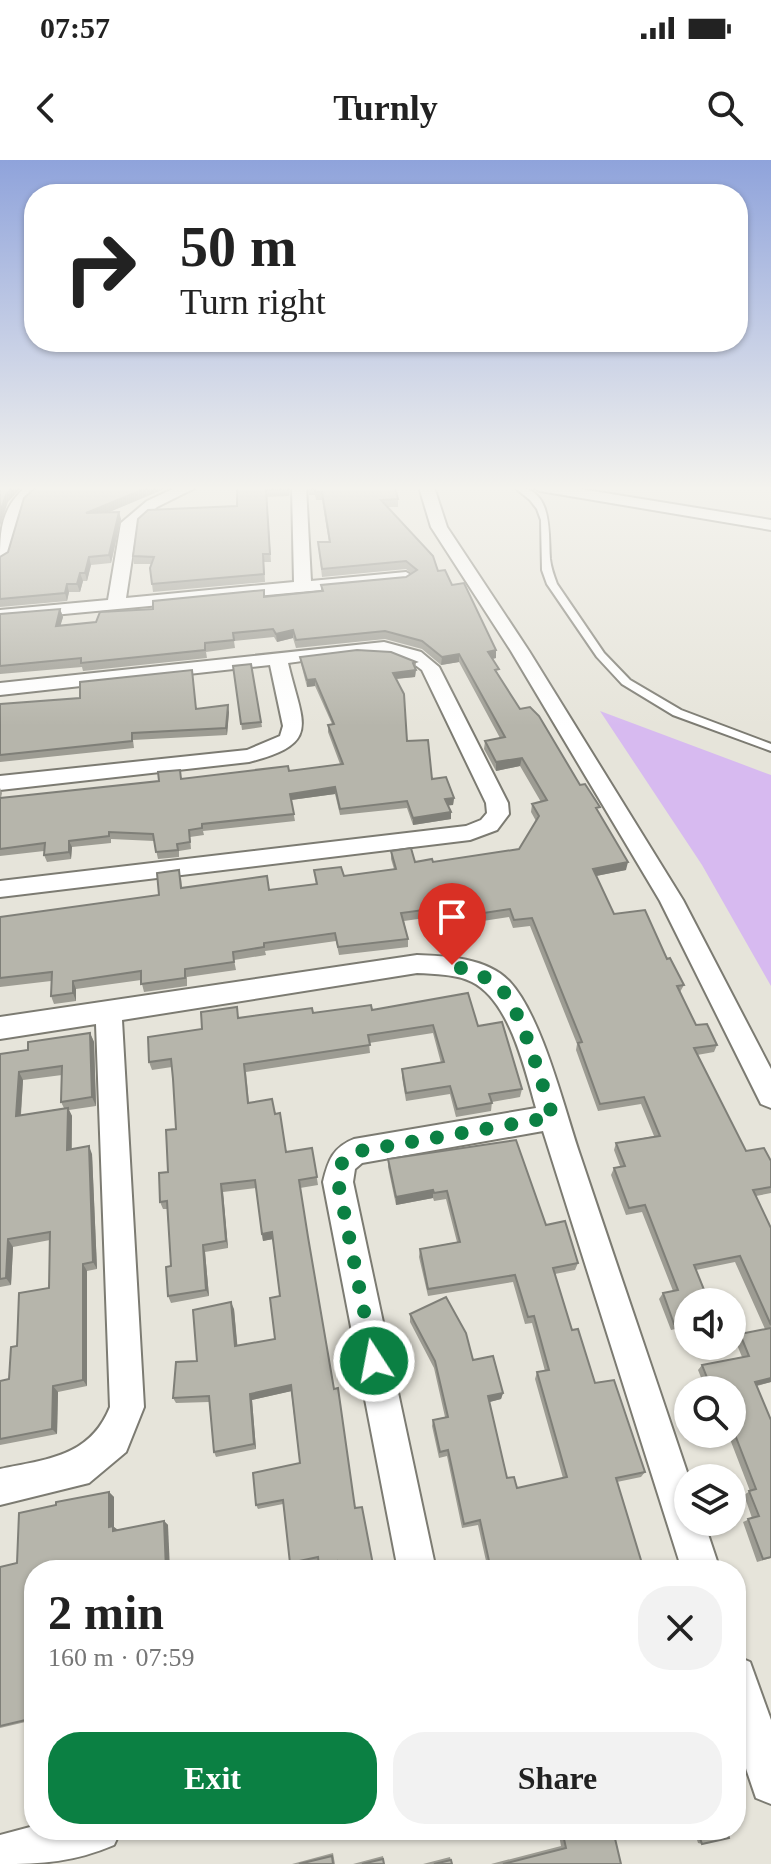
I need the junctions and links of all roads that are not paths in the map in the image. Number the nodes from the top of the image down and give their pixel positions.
1 (120, 567) edge
2 (302, 567) edge
3 (465, 567) edge
4 (547, 567) edge
5 (406, 577) edge
6 (303, 585) junction
7 (116, 604) junction
8 (0, 615) edge
9 (278, 661) junction
10 (0, 689) edge
11 (771, 748) edge
12 (0, 783) edge
13 (0, 889) edge
14 (108, 1010) junction
15 (0, 1028) edge
16 (771, 1096) edge
17 (553, 1117) junction
18 (0, 1487) edge
19 (415, 1560) edge
20 (698, 1560) edge
21 (746, 1707) edge
22 (771, 1783) edge
23 (62, 1840) edge
24 (0, 1857) edge

1 - 7 street
2 - 6 street
3 - 16 street
4 - 11 lane
5 - 6 street
6 - 7 street
7 - 8 street
9 - 10 street
9 - 12 street
9 - 13 street
14 - 15 street
14 - 17 street
14 - 18 street
17 - 19 street
17 - 20 street
21 - 22 street
23 - 24 street

